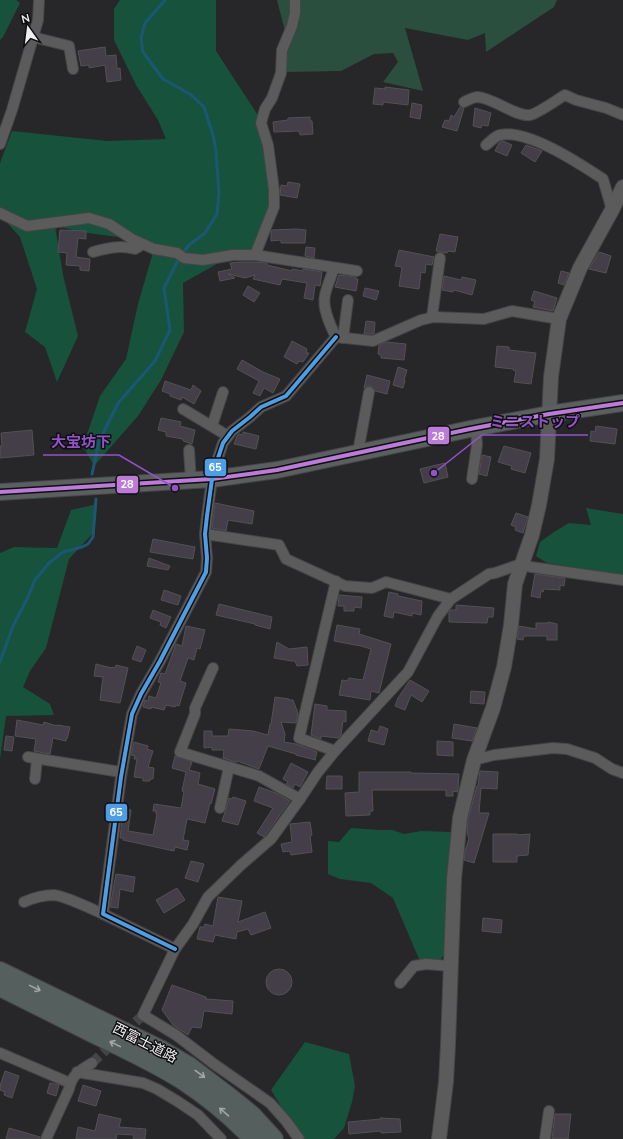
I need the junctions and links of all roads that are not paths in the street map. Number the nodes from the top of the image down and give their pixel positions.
1 (39, 0) edge
2 (295, 0) edge
3 (33, 37) junction
4 (73, 69) dead end
5 (464, 102) dead end
6 (623, 115) edge
7 (0, 144) edge
8 (486, 145) dead end
9 (623, 187) edge
10 (612, 210) junction
11 (0, 213) edge
12 (144, 244) junction
13 (93, 252) dead end
14 (255, 255) junction
15 (440, 258) dead end
16 (334, 268) junction
17 (357, 271) dead end
18 (348, 300) dead end
19 (432, 317) junction
20 (559, 319) junction
21 (339, 337) junction
22 (224, 392) dead end
23 (370, 392) dead end
24 (623, 403) edge
25 (183, 409) dead end
26 (549, 414) junction
27 (212, 426) junction
28 (476, 428) junction
29 (228, 436) junction
30 (189, 450) dead end
31 (358, 452) junction
32 (472, 479) dead end
33 (212, 480) junction
34 (190, 481) junction
35 (0, 492) edge
36 (205, 534) junction
37 (521, 564) junction
38 (623, 570) edge
39 (612, 579) junction
40 (623, 580) edge
41 (336, 581) junction
42 (451, 599) junction
43 (213, 668) dead end
44 (335, 751) junction
45 (474, 760) junction
46 (229, 767) junction
47 (121, 772) junction
48 (623, 773) edge
49 (35, 779) dead end
50 (300, 799) junction
51 (220, 808) dead end
52 (24, 902) dead end
53 (103, 914) junction
54 (175, 949) junction
55 (450, 966) junction
56 (0, 971) edge
57 (400, 983) dead end
58 (0, 987) edge
59 (0, 1053) edge
60 (92, 1063) tunnel mouth
61 (77, 1072) junction
62 (70, 1083) junction
63 (549, 1112) dead end
64 (46, 1139) edge
65 (221, 1139) edge
66 (253, 1139) edge
67 (274, 1139) edge
68 (299, 1139) edge
69 (439, 1139) edge
70 (545, 1139) edge

1 - 3 street
2 - 14 street
3 - 4 street
3 - 7 street
5 - 6 street
8 - 10 street
9 - 10 street
10 - 20 street
11 - 12 street
12 - 13 street
12 - 14 street
14 - 16 street
15 - 19 street
16 - 17 street
16 - 21 street
18 - 21 street
19 - 20 street
19 - 21 street
20 - 26 street
21 - 29 street
22 - 27 street
23 - 31 street
24 - 26 main road
25 - 27 street
26 - 28 main road
26 - 37 street
27 - 29 street
28 - 31 main road
28 - 32 street
29 - 33 street
30 - 34 street
31 - 33 main road
33 - 34 main road
33 - 36 street
34 - 35 main road
36 - 41 street
36 - 47 street
37 - 39 street
37 - 42 street
37 - 45 street
38 - 39 street
39 - 40 street
41 - 42 street
41 - 44 street
42 - 44 street
43 - 46 street
44 - 50 street
45 - 48 street
45 - 55 street
46 - 50 street
46 - 51 street
47 - 49 street
47 - 53 street
50 - 54 street
52 - 53 street
53 - 54 street
54 - 68 street
55 - 57 street
55 - 69 street
56 -> 67 highway, 西富士道路
66 -> 58 highway, 西富士道路
59 - 62 street
60 - 61 street
61 - 62 street
61 - 65 street
62 - 64 street
63 - 70 street

